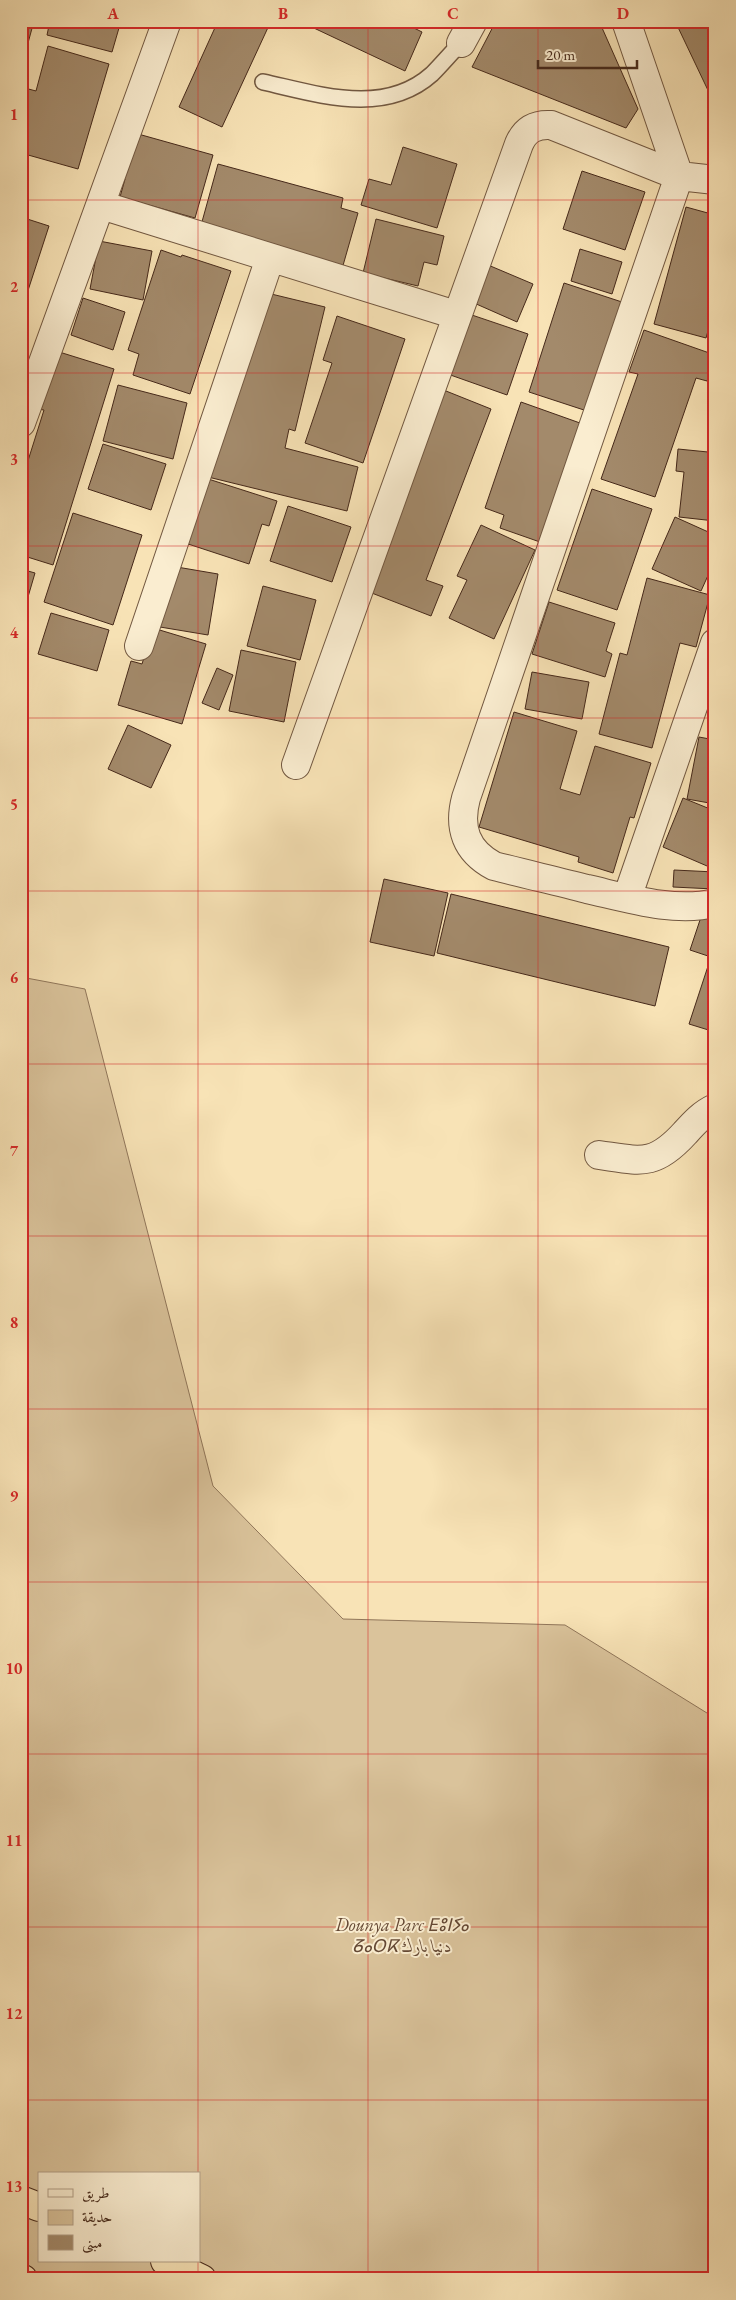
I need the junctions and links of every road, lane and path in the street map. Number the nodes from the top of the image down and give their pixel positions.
1 (167, 21) edge
2 (626, 21) edge
3 (467, 32) edge
4 (263, 82) dead end
5 (679, 176) junction
6 (715, 180) edge
7 (100, 205) junction
8 (270, 258) junction
9 (456, 315) junction
10 (21, 424) edge
11 (715, 642) edge
12 (139, 646) dead end
13 (296, 765) dead end
14 (627, 898) junction
15 (715, 902) edge
16 (715, 1108) edge
17 (599, 1154) dead end
18 (21, 2200) edge
19 (38, 2207) edge
20 (167, 2262) edge
21 (202, 2279) edge

1 - 7 street
2 - 5 street
3 - 4 lane
5 - 6 street
5 - 9 street
5 - 14 street
7 - 8 street
7 - 10 street
8 - 9 street
8 - 12 street
9 - 13 street
11 - 14 street
14 - 15 street
16 - 17 street
18 - 19 highway
20 - 21 highway

